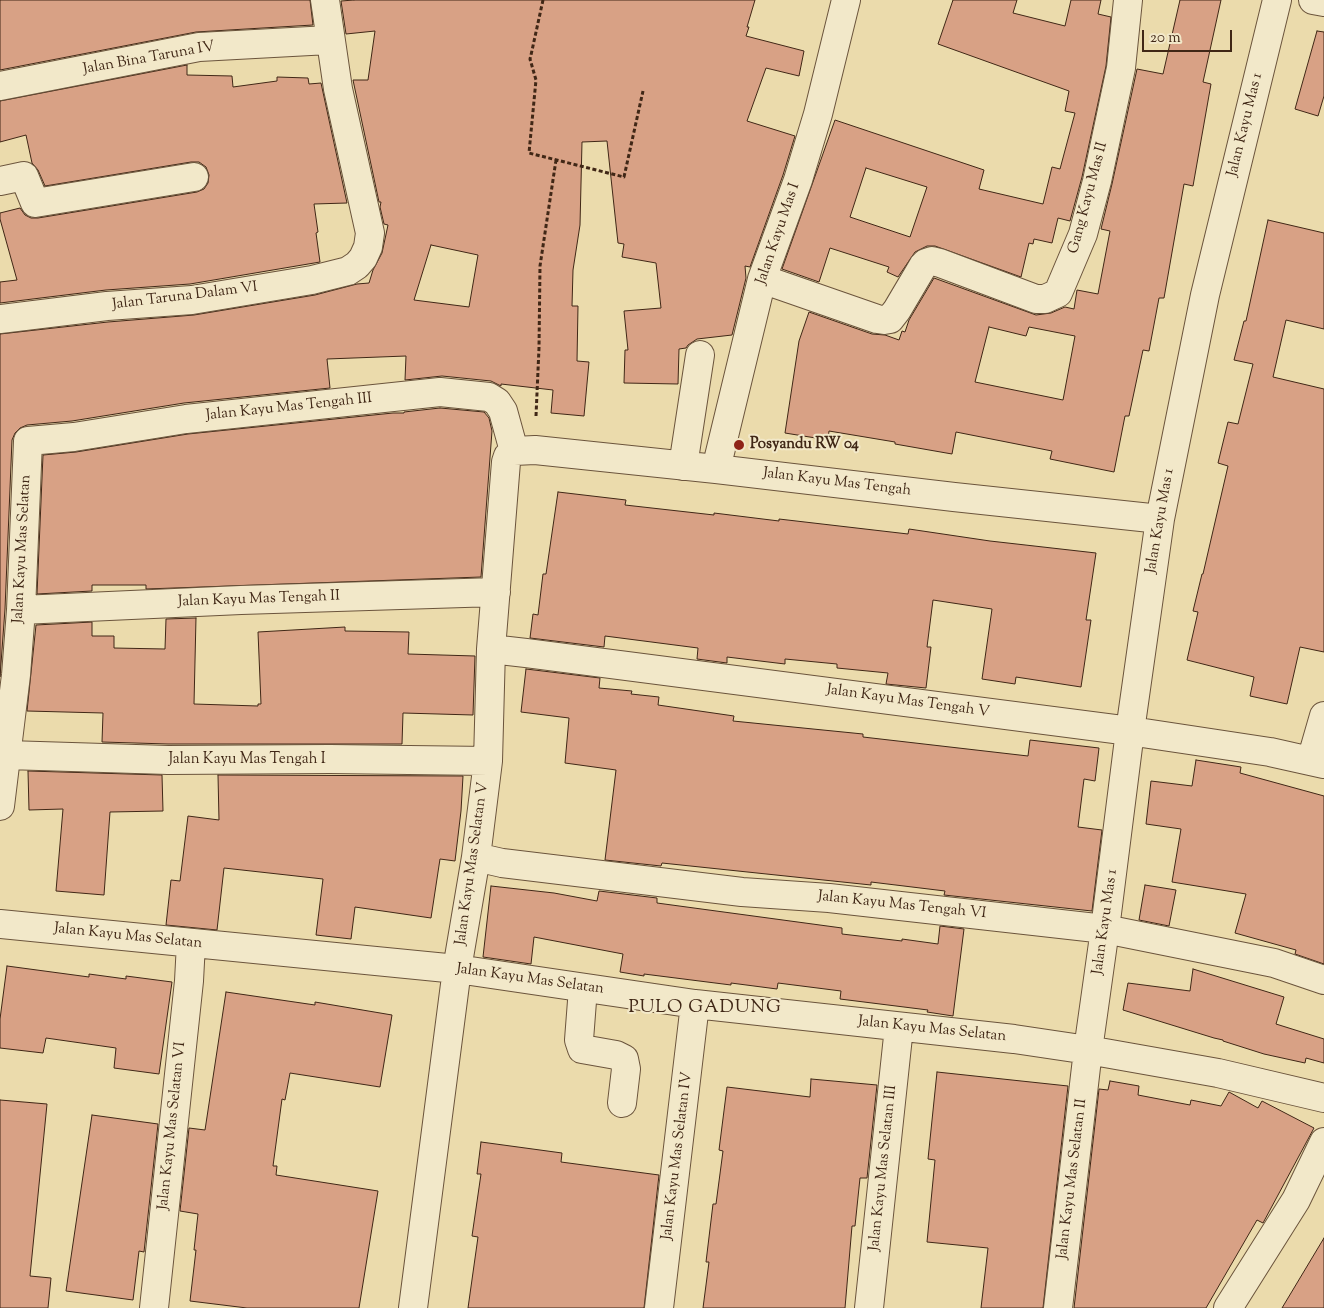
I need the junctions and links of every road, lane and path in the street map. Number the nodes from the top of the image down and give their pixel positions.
1 (325, 0) edge
2 (543, 0) edge
3 (846, 0) edge
4 (1128, 0) edge
5 (1277, 0) edge
6 (1313, 0) edge
7 (1324, 2) edge
8 (330, 40) junction
9 (0, 86) edge
10 (643, 91) dead end
11 (556, 160) junction
12 (194, 177) dead end
13 (0, 181) edge
14 (762, 279) junction
15 (0, 319) edge
16 (700, 355) dead end
17 (28, 441) joint
18 (524, 451) junction
19 (683, 466) junction
20 (716, 469) junction
21 (1160, 519) junction
22 (496, 592) junction
23 (21, 610) junction
24 (491, 650) junction
25 (1324, 716) edge
26 (1130, 731) junction
27 (7, 755) junction
28 (488, 761) junction
29 (1318, 763) edge
30 (0, 806) edge
31 (476, 857) junction
32 (0, 924) edge
33 (1105, 929) junction
34 (191, 943) junction
35 (458, 969) junction
36 (1324, 980) edge
37 (583, 988) junction
38 (695, 1004) junction
39 (899, 1027) junction
40 (1088, 1050) junction
41 (1324, 1098) edge
42 (622, 1103) dead end
43 (1324, 1142) edge
44 (154, 1308) edge
45 (413, 1308) edge
46 (659, 1308) edge
47 (869, 1308) edge
48 (1058, 1308) edge
49 (1228, 1308) edge

1 - 8 street
2 - 11 path
3 - 14 street, Jalan Kayu Mas I
4 - 14 street, Gang Kayu Mas II
5 - 21 street, Jalan Kayu Mas 1
6 - 7 street
8 - 9 street, Jalan Bina Taruna IV
8 - 15 street, Jalan Taruna Dalam VI
10 - 11 path
11 - 18 path
12 - 13 street
14 - 20 street, Jalan Kayu Mas I
16 - 19 street
17 - 18 street, Jalan Kayu Mas Tengah III
17 - 23 street, Jalan Kayu Mas Selatan
18 - 19 street, Jalan Kayu Mas Tengah
18 - 22 street, Jalan Kayu Mas Selatan V
19 - 20 street, Jalan Kayu Mas Tengah
20 - 21 street, Jalan Kayu Mas Tengah
21 - 26 street, Jalan Kayu Mas 1
22 - 23 street, Jalan Kayu Mas Tengah II
22 - 24 street, Jalan Kayu Mas Selatan V
23 - 27 street, Jalan Kayu Mas Selatan
24 - 26 street, Jalan Kayu Mas Tengah V
24 - 28 street, Jalan Kayu Mas Selatan V
25 - 29 street
26 - 29 street, Jalan Kayu Mas Tengah V
26 - 33 street, Jalan Kayu Mas 1
27 - 28 street, Jalan Kayu Mas Tengah I
27 - 30 street, Jalan Kayu Mas Selatan
28 - 31 street, Jalan Kayu Mas Selatan V
31 - 33 street, Jalan Kayu Mas Tengah VI
31 - 35 street, Jalan Kayu Mas Selatan V
32 - 34 street, Jalan Kayu Mas Selatan
33 - 36 street, Jalan Kayu Mas Tengah VI
33 - 40 street, Jalan Kayu Mas 1
34 - 35 street, Jalan Kayu Mas Selatan
34 - 44 street, Jalan Kayu Mas Selatan VI
35 - 37 street, Jalan Kayu Mas Selatan
35 - 45 street, Jalan Kayu Mas Selatan V
37 - 38 street, Jalan Kayu Mas Selatan
37 - 42 street
38 - 39 street, Jalan Kayu Mas Selatan
38 - 46 street, Jalan Kayu Mas Selatan IV
39 - 40 street, Jalan Kayu Mas Selatan
39 - 47 street, Jalan Kayu Mas Selatan III
40 - 41 street, Jalan Kayu Mas Selatan
40 - 48 street, Jalan Kayu Mas Selatan II
43 - 49 street

